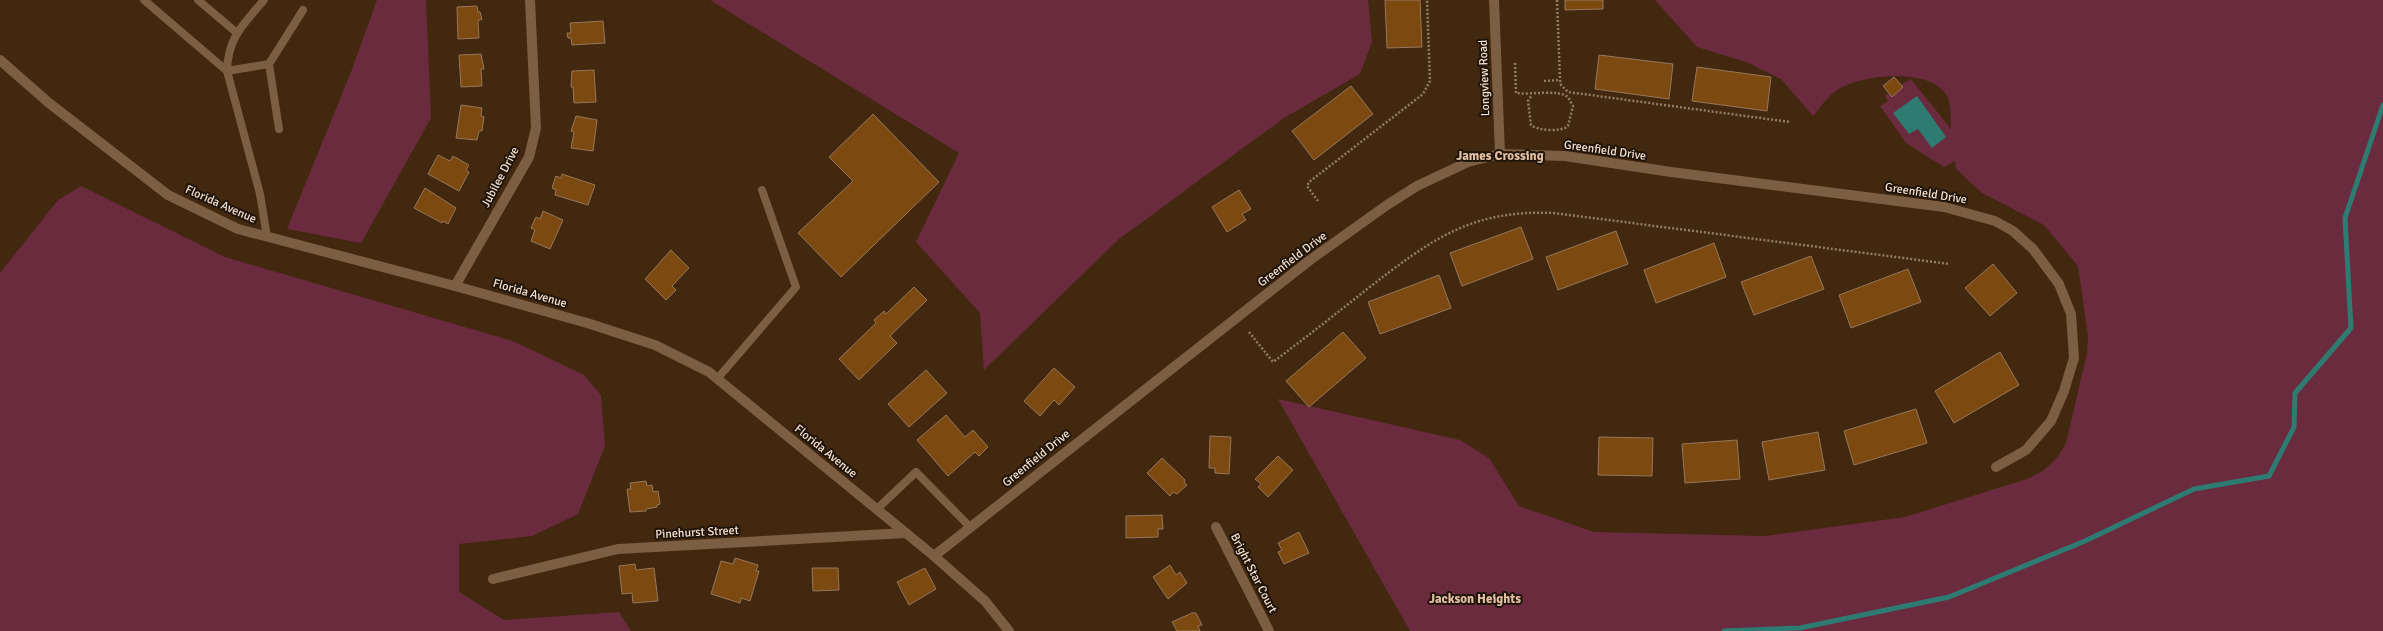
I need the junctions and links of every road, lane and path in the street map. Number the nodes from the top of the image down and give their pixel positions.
1 (144, 0) edge
2 (198, 0) edge
3 (264, 0) edge
4 (530, 0) edge
5 (1427, 0) edge
6 (1494, 0) edge
7 (1557, 0) edge
8 (303, 10) dead end
9 (237, 33) junction
10 (0, 60) edge
11 (1515, 63) dead end
12 (269, 64) junction
13 (227, 71) junction
14 (1560, 80) junction
15 (1544, 81) dead end
16 (1567, 92) junction
17 (1564, 94) junction
18 (1532, 95) junction
19 (1790, 122) dead end
20 (280, 129) dead end
21 (1500, 154) junction
22 (762, 190) dead end
23 (1318, 201) dead end
24 (267, 237) junction
25 (1950, 264) dead end
26 (455, 286) junction
27 (1250, 332) dead end
28 (717, 378) junction
29 (1996, 467) dead end
30 (877, 509) junction
31 (970, 527) junction
32 (1216, 527) dead end
33 (906, 533) junction
34 (934, 556) junction
35 (493, 579) dead end
36 (1009, 631) edge
37 (1269, 631) edge

1 - 13 lane
2 - 9 lane
3 - 9 lane
4 - 26 street, Jubilee Drive
5 - 23 path
6 - 21 street, Longview Road
7 - 14 path
8 - 12 lane
9 - 13 lane
10 - 24 street, Florida Avenue
11 - 18 path
12 - 13 lane
12 - 20 lane
13 - 24 lane
14 - 15 path
14 - 16 path
16 - 17 path
16 - 19 path
17 - 18 path
17 - 18 path
21 - 29 street, Greenfield Drive
21 - 31 street, Greenfield Drive
22 - 28 lane
24 - 26 street, Florida Avenue
25 - 27 path
26 - 28 street, Florida Avenue
28 - 30 street, Florida Avenue
30 - 31 lane
30 - 33 street, Florida Avenue
31 - 34 street, Greenfield Drive
32 - 37 street, Bright Star Court
33 - 34 street, Florida Avenue
33 - 35 street, Pinehurst Street
34 - 36 street, Florida Avenue

